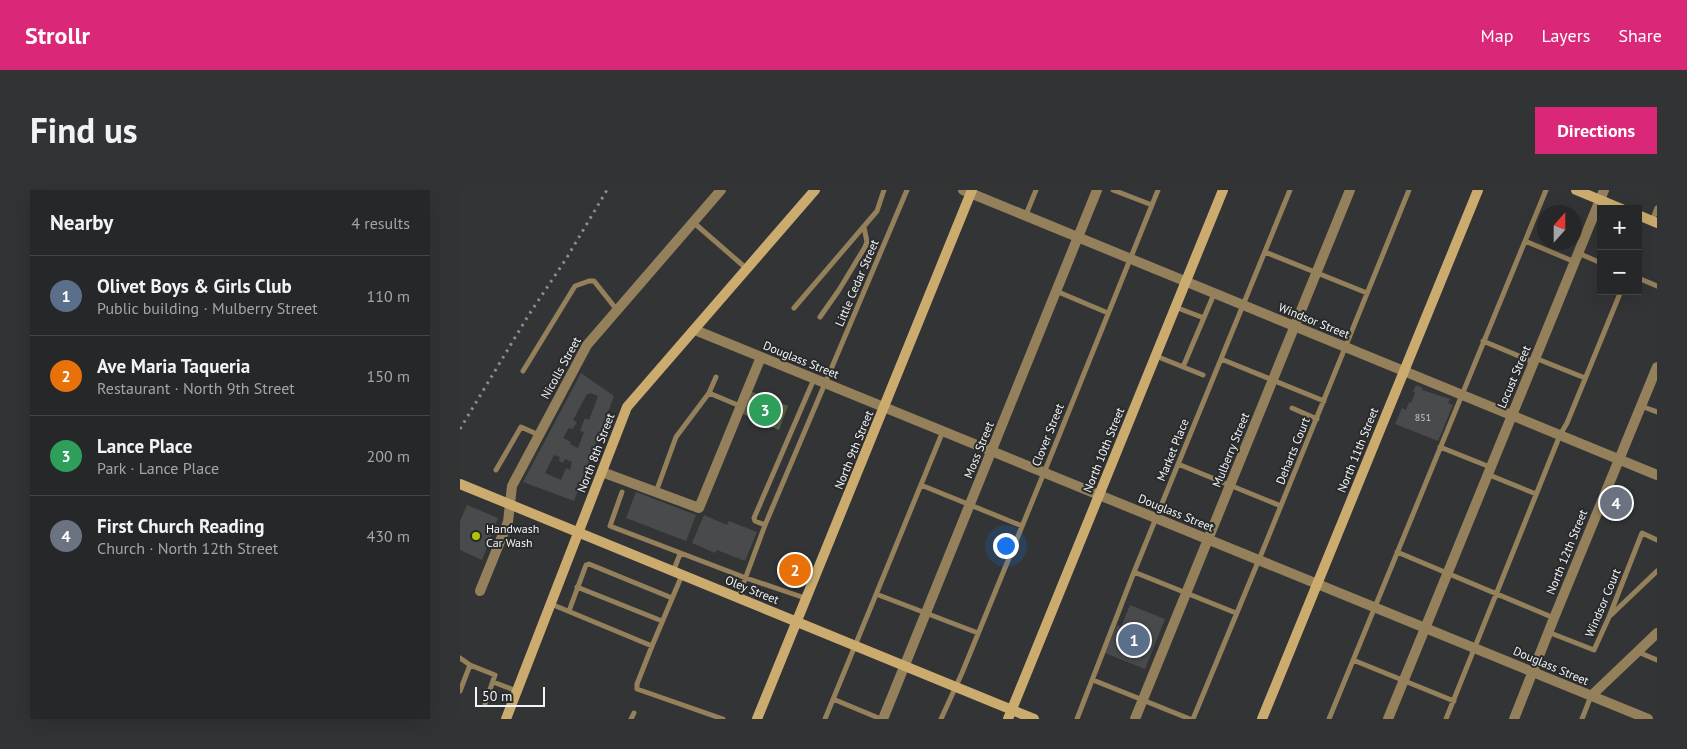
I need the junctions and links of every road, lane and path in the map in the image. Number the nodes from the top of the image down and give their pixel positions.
1 (721, 190) edge
2 (815, 190) edge
3 (884, 190) edge
4 (907, 190) edge
5 (1036, 190) edge
6 (1097, 190) edge
7 (1113, 190) edge
8 (1158, 190) edge
9 (1223, 190) edge
10 (1290, 190) edge
11 (1350, 190) edge
12 (1409, 190) edge
13 (1478, 190) edge
14 (1546, 190) edge
15 (1576, 190) edge
16 (968, 191) edge
17 (1602, 195) edge
18 (1616, 205) edge
19 (1152, 206) junction
20 (1657, 208) edge
21 (1025, 216) junction
22 (1642, 217) edge
23 (693, 222) junction
24 (1654, 222) edge
25 (864, 227) junction
26 (1077, 238) junction
27 (1525, 241) junction
28 (1265, 252) junction
29 (1576, 258) junction
30 (1130, 259) junction
31 (1597, 262) edge
32 (747, 269) junction
33 (1316, 273) junction
34 (1642, 280) edge
35 (1185, 282) junction
36 (1657, 286) edge
37 (1056, 292) junction
38 (1367, 293) junction
39 (1214, 294) junction
40 (1619, 295) edge
41 (1243, 305) junction
42 (1175, 307) junction
43 (794, 308) dead end
44 (617, 310) junction
45 (1108, 313) junction
46 (820, 316) dead end
47 (1204, 318) junction
48 (1294, 326) junction
49 (695, 330) junction
50 (1483, 342) junction
51 (1345, 347) junction
52 (1156, 356) junction
53 (761, 357) junction
54 (1221, 359) junction
55 (1534, 360) junction
56 (1183, 367) junction
57 (1657, 367) edge
58 (523, 371) dead end
59 (1404, 371) junction
60 (1203, 375) dead end
61 (716, 377) dead end
62 (1585, 378) junction
63 (814, 379) junction
64 (1272, 381) junction
65 (826, 383) junction
66 (709, 393) junction
67 (1461, 394) junction
68 (1324, 401) junction
69 (740, 406) junction
70 (1641, 406) junction
71 (884, 408) junction
72 (1292, 408) dead end
73 (1657, 412) edge
74 (1511, 415) junction
75 (1317, 419) junction
76 (943, 431) junction
77 (539, 435) junction
78 (1560, 435) junction
79 (1440, 447) junction
80 (992, 451) junction
81 (1619, 459) junction
82 (1178, 464) junction
83 (496, 470) dead end
84 (1488, 470) junction
85 (602, 472) junction
86 (1044, 472) junction
87 (1657, 474) edge
88 (460, 484) edge
89 (921, 485) junction
90 (1230, 485) junction
91 (622, 492) dead end
92 (656, 492) junction
93 (1536, 494) junction
94 (1099, 495) junction
95 (510, 505) junction
96 (970, 505) junction
97 (1281, 506) junction
98 (1156, 518) junction
99 (765, 525) junction
100 (1022, 526) junction
101 (1657, 531) edge
102 (578, 534) junction
103 (1208, 539) junction
104 (1655, 539) edge
105 (1397, 552) junction
106 (680, 554) junction
107 (1259, 559) junction
108 (1657, 570) edge
109 (1134, 572) junction
110 (1447, 573) junction
111 (677, 574) junction
112 (746, 578) junction
113 (1317, 583) junction
114 (577, 588) junction
115 (480, 591) dead end
116 (1186, 593) junction
117 (876, 594) junction
118 (1496, 594) junction
119 (672, 598) junction
120 (738, 598) junction
121 (807, 599) junction
122 (551, 604) junction
123 (1375, 606) junction
124 (569, 611) junction
125 (926, 612) junction
126 (1236, 613) junction
127 (1554, 618) junction
128 (1609, 618) junction
129 (662, 621) junction
130 (797, 622) junction
131 (1425, 627) junction
132 (1548, 632) junction
133 (1657, 633) edge
134 (978, 634) junction
135 (652, 646) junction
136 (855, 646) junction
137 (1475, 648) junction
138 (1638, 652) junction
139 (460, 658) edge
140 (1353, 660) junction
141 (1657, 660) edge
142 (470, 665) junction
143 (904, 666) junction
144 (1533, 672) junction
145 (1093, 680) junction
146 (1403, 681) junction
147 (493, 682) junction
148 (955, 687) junction
149 (460, 691) edge
150 (517, 691) junction
151 (1591, 696) junction
152 (833, 699) junction
153 (1142, 700) junction
154 (1454, 702) junction
155 (485, 704) dead end
156 (634, 713) dead end
157 (1010, 714) edge
158 (1643, 718) edge
159 (506, 719) edge
160 (632, 719) edge
161 (723, 719) edge
162 (757, 719) edge
163 (824, 719) edge
164 (882, 719) edge
165 (941, 719) edge
166 (1034, 719) edge
167 (1077, 719) edge
168 (1135, 719) edge
169 (1191, 719) edge
170 (1262, 719) edge
171 (1329, 719) edge
172 (1388, 719) edge
173 (1446, 719) edge
174 (1514, 719) edge
175 (1582, 719) edge

1 - 23 street, Nicolls Street
2 - 32 street, North 8th Street
3 - 25 lane, Little Cedar Street
4 - 65 lane, Little Cedar Street
5 - 21 lane
6 - 26 street, Moss Street
7 - 19 lane
8 - 19 lane, Clover Street
9 - 35 street, North 10th Street
10 - 28 lane, Market Place
11 - 33 street, Mulberry Street
12 - 38 lane, Deharts Court
13 - 59 street, North 11th Street
14 - 27 lane
15 - 17 street
16 - 21 street, Windsor Street
16 - 71 street, North 9th Street
17 - 18 street
17 - 29 street, Locust Street
19 - 30 lane, Clover Street
20 - 24 lane
21 - 26 street, Windsor Street
22 - 24 street
23 - 32 lane
23 - 44 street, Nicolls Street
25 - 43 lane, Little Cedar Street
25 - 46 lane
26 - 30 street, Windsor Street
26 - 37 street, Moss Street
27 - 29 lane
27 - 50 lane
28 - 33 lane
28 - 41 lane, Market Place
29 - 31 lane
29 - 55 street, Locust Street
30 - 35 street, Windsor Street
30 - 45 lane, Clover Street
32 - 49 street, North 8th Street
33 - 38 lane
33 - 48 street, Mulberry Street
34 - 36 lane
35 - 39 street, Windsor Street
35 - 42 street, North 10th Street
37 - 45 lane
37 - 80 street, Moss Street
38 - 51 lane, Deharts Court
39 - 41 street, Windsor Street
39 - 47 lane
40 - 62 lane
41 - 48 street, Windsor Street
41 - 54 lane, Market Place
42 - 47 lane
42 - 52 street, North 10th Street
44 - 58 lane
44 - 77 street, Nicolls Street
45 - 86 lane, Clover Street
47 - 56 lane
48 - 51 street, Windsor Street
48 - 64 street, Mulberry Street
49 - 53 street, Douglass Street
49 - 85 street, North 8th Street
50 - 55 lane
50 - 67 lane
51 - 59 street, Windsor Street
51 - 68 lane, Deharts Court
52 - 56 lane
52 - 94 street, North 10th Street
53 - 63 street, Douglass Street
53 - 69 street
54 - 64 lane
54 - 82 lane, Market Place
55 - 62 lane
55 - 74 street, Locust Street
56 - 60 lane
57 - 70 street, North 12th Street
59 - 67 street, Windsor Street
59 - 113 street, North 11th Street
61 - 66 lane
62 - 78 lane
63 - 65 street, Douglass Street
63 - 99 lane
64 - 68 lane
64 - 90 street, Mulberry Street
65 - 71 street, Douglass Street
65 - 99 lane, Little Cedar Street
66 - 69 lane
66 - 92 lane
67 - 74 street, Windsor Street
67 - 79 lane
68 - 75 lane, Deharts Court
69 - 92 street
70 - 73 lane
70 - 81 street, North 12th Street
71 - 76 street, Douglass Street
71 - 121 street, North 9th Street
72 - 75 lane
74 - 78 street, Windsor Street
74 - 84 street, Locust Street
75 - 97 lane, Deharts Court
76 - 80 street, Douglass Street
76 - 89 lane
77 - 83 lane
77 - 95 street, Nicolls Street
78 - 81 street, Windsor Street
78 - 93 lane
79 - 84 lane
79 - 105 lane
80 - 86 street, Douglass Street
80 - 96 street, Moss Street
81 - 87 street, Windsor Street
81 - 127 street, North 12th Street
82 - 90 lane
82 - 98 lane, Market Place
84 - 93 lane
84 - 110 street, Locust Street
85 - 92 street
85 - 102 street, North 8th Street
86 - 94 street, Douglass Street
86 - 100 lane, Clover Street
88 - 95 street, Oley Street
89 - 96 lane
89 - 117 lane
90 - 97 lane
90 - 103 street, Mulberry Street
91 - 106 lane
93 - 118 lane
94 - 98 street, Douglass Street
94 - 157 street, North 10th Street
95 - 102 street, Oley Street
95 - 115 street, Nicolls Street
96 - 100 lane
96 - 125 street, Moss Street
97 - 107 lane, Deharts Court
98 - 103 street, Douglass Street
98 - 109 lane, Market Place
99 - 112 lane, Little Cedar Street
100 - 134 lane, Clover Street
101 - 104 lane
102 - 111 street, Oley Street
102 - 122 street, North 8th Street
103 - 107 street, Douglass Street
103 - 116 street, Mulberry Street
104 - 128 lane, Windsor Court
105 - 110 lane
105 - 123 lane
106 - 111 lane
106 - 112 lane
107 - 113 street, Douglass Street
107 - 126 lane, Deharts Court
108 - 128 lane
109 - 116 lane
109 - 145 lane, Market Place
110 - 118 lane
110 - 131 street, Locust Street
111 - 119 lane
111 - 120 street, Oley Street
112 - 120 lane, Little Cedar Street
112 - 121 lane
113 - 123 street, Douglass Street
113 - 170 street, North 11th Street
114 - 119 lane
114 - 124 lane
114 - 129 lane
116 - 126 lane
116 - 153 street, Mulberry Street
117 - 125 lane
117 - 136 lane
118 - 127 lane
118 - 137 lane
119 - 129 lane
120 - 130 street, Oley Street
121 - 130 street, North 9th Street
122 - 124 lane
122 - 150 street, North 8th Street
123 - 131 street, Douglass Street
123 - 140 lane
124 - 135 lane
125 - 134 lane
125 - 143 street, Moss Street
126 - 169 lane, Deharts Court
127 - 132 street, North 12th Street
128 - 132 lane, Windsor Court
129 - 135 lane
130 - 136 street, Oley Street
130 - 162 street, North 9th Street
131 - 137 street, Douglass Street
131 - 146 street, Locust Street
132 - 144 street, North 12th Street
133 - 138 street
134 - 148 lane, Clover Street
135 - 161 lane
136 - 143 street, Oley Street
136 - 152 lane
137 - 144 street, Douglass Street
137 - 154 lane
138 - 141 lane
138 - 151 street
139 - 142 lane
140 - 146 lane
140 - 171 lane
142 - 147 lane
142 - 149 lane
143 - 148 street, Oley Street
143 - 164 street, Moss Street
144 - 151 street, Douglass Street
144 - 174 street, North 12th Street
145 - 153 lane
145 - 167 lane, Market Place
146 - 154 lane
146 - 172 street, Locust Street
147 - 150 lane
147 - 155 lane
148 - 157 street, Oley Street
148 - 165 lane, Clover Street
150 - 159 street, North 8th Street
151 - 158 street, Douglass Street
151 - 175 lane
152 - 163 lane
152 - 164 lane
153 - 168 street, Mulberry Street
153 - 169 lane
154 - 173 lane
156 - 160 lane
157 - 166 street, Oley Street

